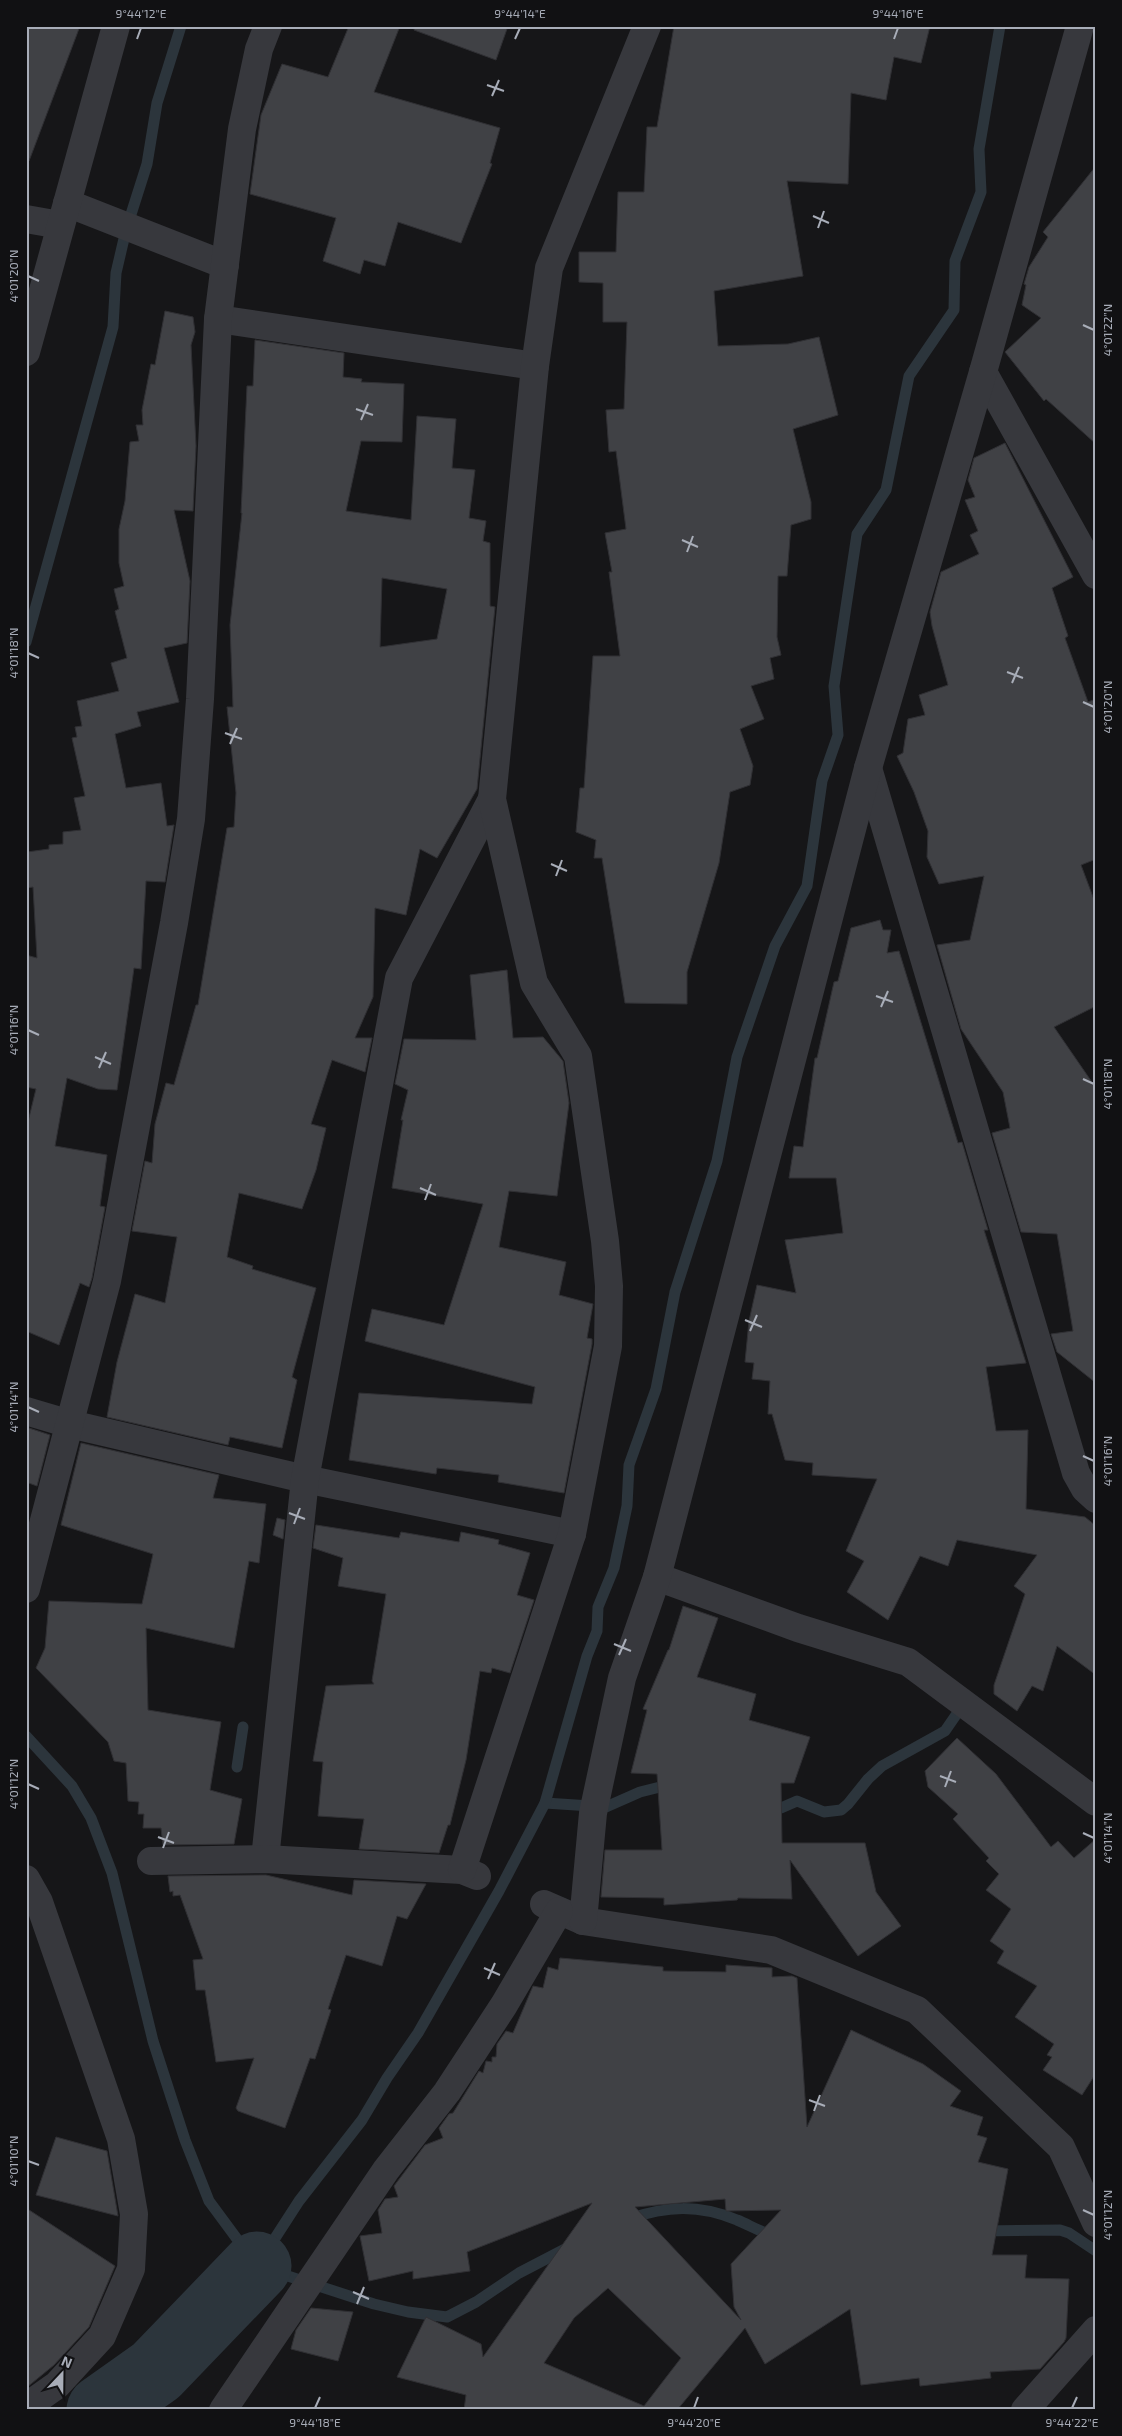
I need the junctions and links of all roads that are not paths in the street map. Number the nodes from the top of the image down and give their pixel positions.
1 (116, 26) edge
2 (268, 26) edge
3 (647, 26) edge
4 (1084, 42) edge
5 (63, 214) junction
6 (26, 218) edge
7 (225, 265) junction
8 (218, 319) junction
9 (26, 352) edge
10 (535, 366) junction
11 (983, 372) junction
12 (1096, 575) edge
13 (868, 768) junction
14 (492, 799) junction
15 (26, 1411) edge
16 (70, 1424) junction
17 (305, 1479) junction
18 (1096, 1499) edge
19 (572, 1534) junction
20 (657, 1577) junction
21 (26, 1588) edge
22 (1096, 1802) edge
23 (265, 1859) junction
24 (151, 1862) dead end
25 (26, 1879) edge
26 (562, 1912) junction
27 (1096, 2223) edge
28 (1096, 2330) edge
29 (26, 2407) edge
30 (222, 2410) edge
31 (1025, 2410) edge

1 - 5 street
2 - 7 street
3 - 10 street
4 - 11 street
5 - 6 street
5 - 7 street
5 - 9 street
7 - 8 street
8 - 10 street
8 - 16 street
10 - 14 street
11 - 12 street
11 - 13 street
13 - 18 street
13 - 20 street
14 - 17 street
14 - 19 street
15 - 16 street
16 - 17 street
16 - 21 street
17 - 19 street
17 - 23 street
19 - 23 street
20 - 22 street
20 - 26 street
23 - 24 street
25 - 29 street
26 - 27 street
26 - 30 street
28 - 31 street

